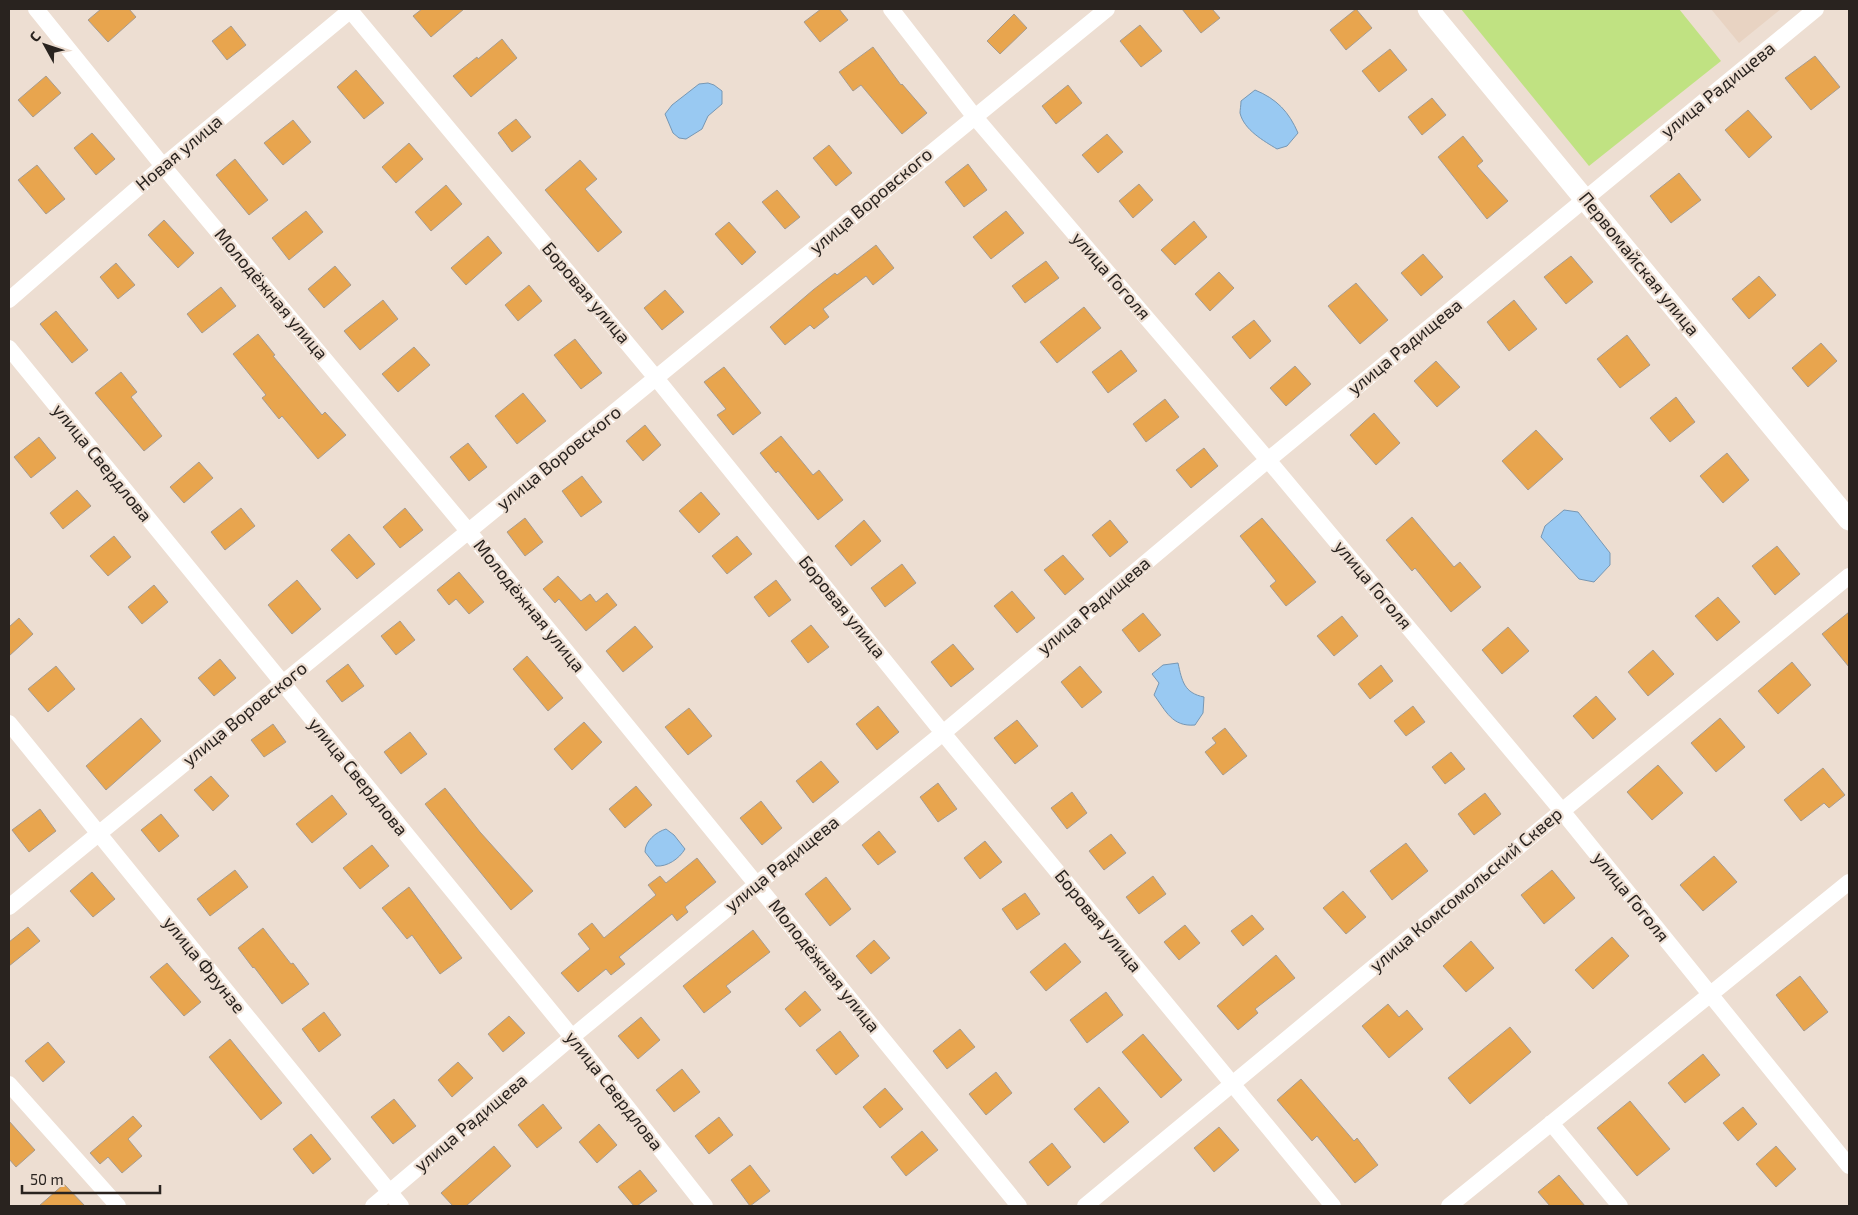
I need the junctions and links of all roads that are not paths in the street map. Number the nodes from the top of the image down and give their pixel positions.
1 (36, 9) edge
2 (351, 9) edge
3 (891, 9) edge
4 (1107, 9) edge
5 (1428, 9) edge
6 (1816, 9) edge
7 (974, 116) junction
8 (163, 166) junction
9 (1585, 198) junction
10 (9, 300) edge
11 (9, 348) edge
12 (656, 378) junction
13 (1268, 460) junction
14 (1849, 520) edge
15 (469, 532) junction
16 (1849, 576) edge
17 (282, 684) junction
18 (9, 723) edge
19 (943, 733) junction
20 (1562, 811) junction
21 (98, 833) junction
22 (1849, 882) edge
23 (757, 884) junction
24 (9, 907) edge
25 (1710, 995) junction
26 (572, 1038) junction
27 (9, 1084) edge
28 (1232, 1084) junction
29 (1551, 1123) junction
30 (1849, 1166) edge
31 (389, 1193) junction
32 (118, 1206) edge
33 (373, 1206) edge
34 (400, 1206) edge
35 (705, 1206) edge
36 (1019, 1206) edge
37 (1084, 1206) edge
38 (1333, 1206) edge
39 (1449, 1206) edge
40 (1620, 1206) edge

1 - 8 street, Молодёжная улица
2 - 8 street, Новая улица
2 - 12 street, Боровая улица
3 - 7 street, улица Гоголя
4 - 7 street, улица Воровского
5 - 9 street, Первомайская улица
6 - 9 street, улица Радищева
7 - 12 street, улица Воровского
7 - 13 street, улица Гоголя
8 - 10 street, Новая улица
8 - 15 street, Молодёжная улица
9 - 13 street, улица Радищева
9 - 14 street, Первомайская улица
11 - 17 street, улица Свердлова
12 - 15 street, улица Воровского
12 - 19 street, Боровая улица
13 - 19 street, улица Радищева
13 - 20 street, улица Гоголя
15 - 17 street, улица Воровского
15 - 23 street, Молодёжная улица
16 - 20 street, улица Комсомольский Сквер
17 - 21 street, улица Воровского
17 - 26 street, улица Свердлова
18 - 21 street, улица Фрунзе
19 - 23 street, улица Радищева
19 - 28 street, Боровая улица
20 - 25 street, улица Гоголя
20 - 28 street, улица Комсомольский Сквер
21 - 24 street, улица Воровского
21 - 31 street, улица Фрунзе
22 - 25 street
23 - 26 street, улица Радищева
23 - 36 street, Молодёжная улица
25 - 29 street
25 - 30 street, улица Гоголя
26 - 31 street, улица Радищева
26 - 35 street, улица Свердлова
27 - 32 street
28 - 37 street, улица Комсомольский Сквер
28 - 38 street, Боровая улица
29 - 39 street
29 - 40 street
31 - 33 street, улица Радищева
31 - 34 street, улица Фрунзе

